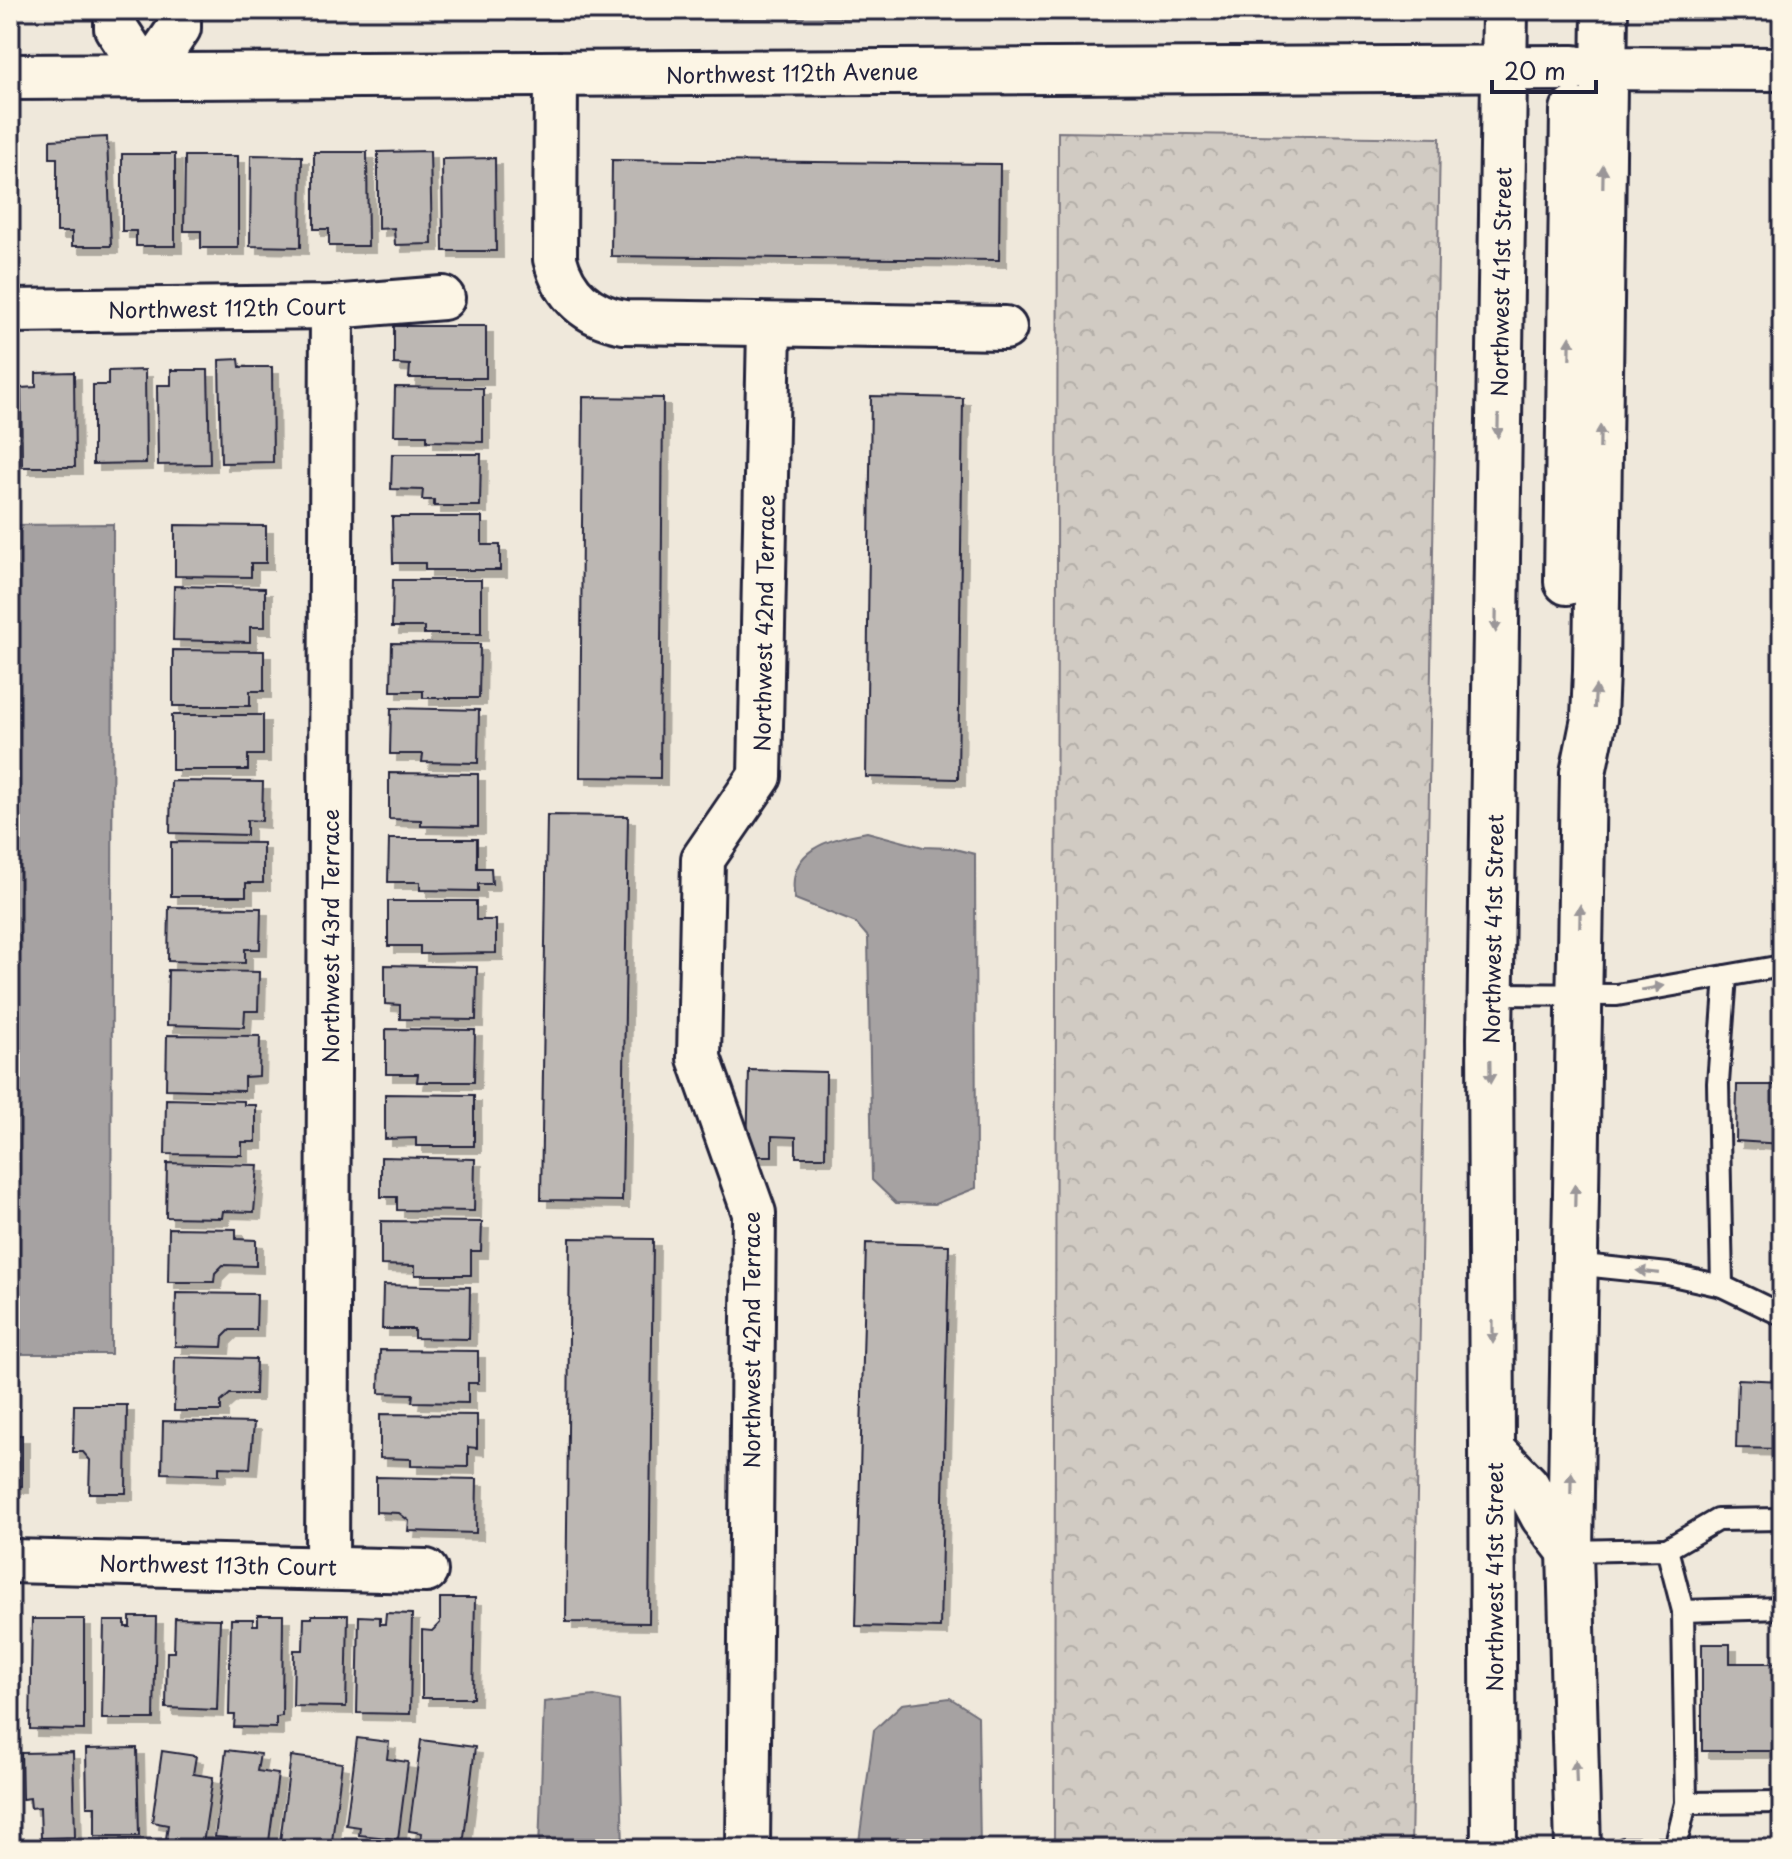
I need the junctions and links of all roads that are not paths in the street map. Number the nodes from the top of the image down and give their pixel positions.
1 (116, 10) edge
2 (179, 10) edge
3 (1505, 10) edge
4 (1575, 10) edge
5 (1605, 10) edge
6 (1505, 68) junction
7 (1589, 68) junction
8 (1782, 69) edge
9 (147, 75) junction
10 (556, 75) junction
11 (18, 84) edge
12 (443, 298) dead end
13 (332, 307) junction
14 (10, 311) edge
15 (769, 327) junction
16 (1005, 328) dead end
17 (1782, 966) edge
18 (1726, 976) junction
19 (1491, 994) junction
20 (1579, 994) junction
21 (1574, 1264) junction
22 (1722, 1286) junction
23 (1782, 1315) edge
24 (1493, 1451) junction
25 (1782, 1519) edge
26 (1667, 1549) junction
27 (1570, 1551) junction
28 (10, 1561) edge
29 (327, 1566) junction
30 (426, 1571) dead end
31 (1782, 1608) edge
32 (1683, 1611) junction
33 (1782, 1802) edge
34 (1686, 1803) junction
35 (1675, 1848) edge
36 (748, 1849) edge
37 (1494, 1849) edge
38 (1578, 1849) edge
39 (1624, 1849) edge

1 - 9 street
2 - 9 street
3 - 6 main road, Northwest 41st Street
4 - 7 main road
5 - 7 main road
6 - 7 main road, Northwest 112th Avenue
6 - 10 main road, Northwest 112th Avenue
6 -> 19 main road, Northwest 41st Street
7 - 8 street
20 -> 7 main road
9 - 10 main road, Northwest 112th Avenue
9 - 11 main road, Northwest 112th Avenue
10 - 15 street
12 - 13 street, Northwest 112th Court
13 - 14 street, Northwest 112th Court
13 - 29 street, Northwest 43rd Terrace
15 - 16 street
15 - 36 street, Northwest 42nd Terrace
17 - 18 lane
20 -> 18 lane
18 - 22 lane
19 - 20 lane
19 -> 24 main road, Northwest 41st Street
21 -> 20 main road
22 -> 21 lane
27 -> 21 main road
22 - 23 lane
24 - 27 main road
24 - 37 main road, Northwest 41st Street
25 - 26 lane
26 - 27 lane
26 - 32 lane
38 -> 27 main road
28 - 29 street, Northwest 113th Court
29 - 30 street, Northwest 113th Court
31 - 32 lane
32 - 34 lane
33 - 34 lane
34 - 35 lane
35 - 39 lane

